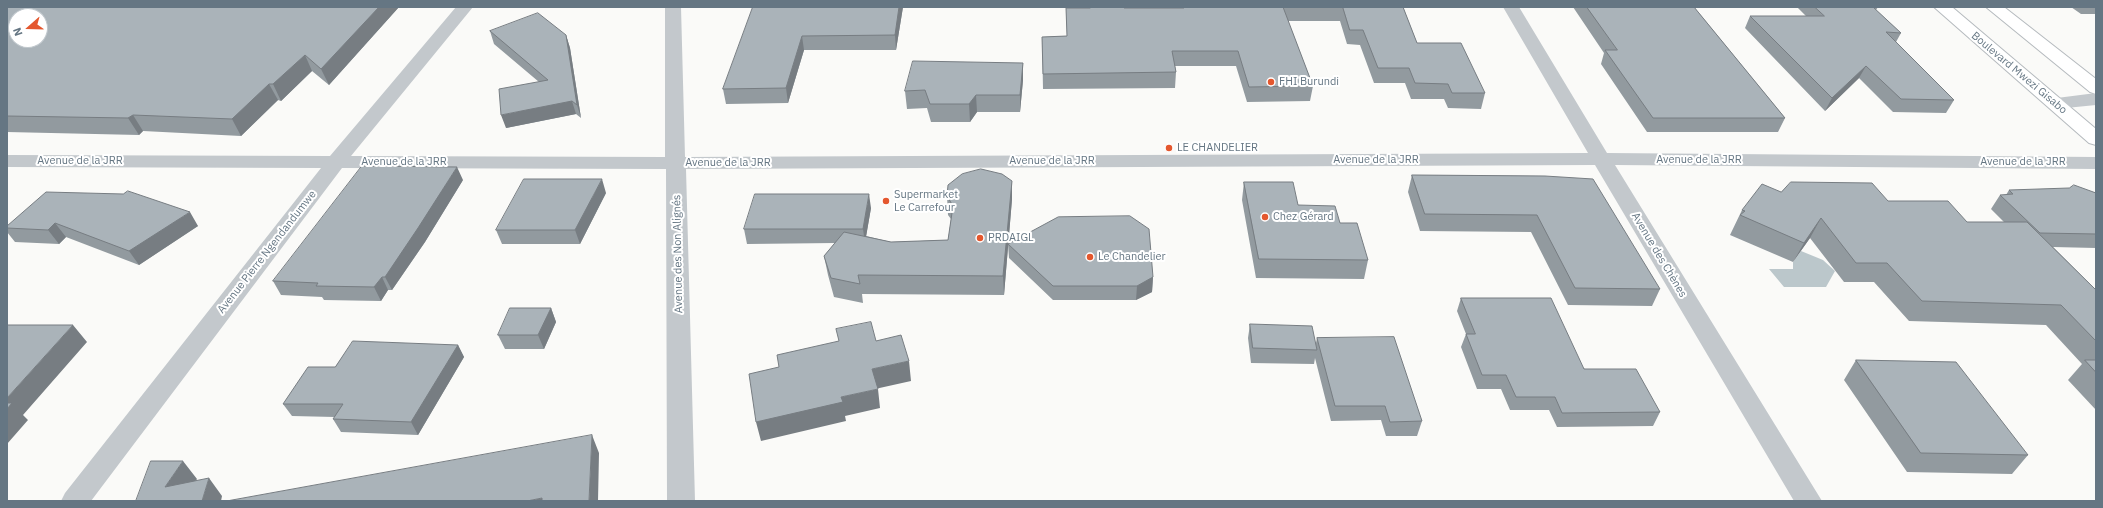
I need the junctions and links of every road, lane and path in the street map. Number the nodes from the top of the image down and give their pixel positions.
1 (465, 7) edge
2 (673, 7) edge
3 (1512, 7) edge
4 (1942, 7) edge
5 (1994, 7) edge
6 (2096, 88) edge
7 (2096, 99) edge
8 (2056, 103) junction
9 (2096, 139) edge
10 (1601, 159) junction
11 (7, 161) edge
12 (336, 162) junction
13 (677, 163) junction
14 (2096, 163) edge
15 (75, 501) edge
16 (682, 501) edge
17 (1808, 501) edge

1 - 12 street, Avenue Pierre Ngendandumwe
2 - 13 street, Avenue des Non Alignés
3 - 10 street, Avenue des Chènes
4 - 8 main road, Boulevard Mwezi Gisabo
5 - 6 main road
7 - 8 street
8 - 9 main road, Boulevard Mwezi Gisabo
10 - 13 street, Avenue de la JRR
10 - 14 street, Avenue de la JRR
10 - 17 street, Avenue des Chènes
11 - 12 street, Avenue de la JRR
12 - 13 street, Avenue de la JRR
12 - 15 street, Avenue Pierre Ngendandumwe
13 - 16 street, Avenue des Non Alignés

